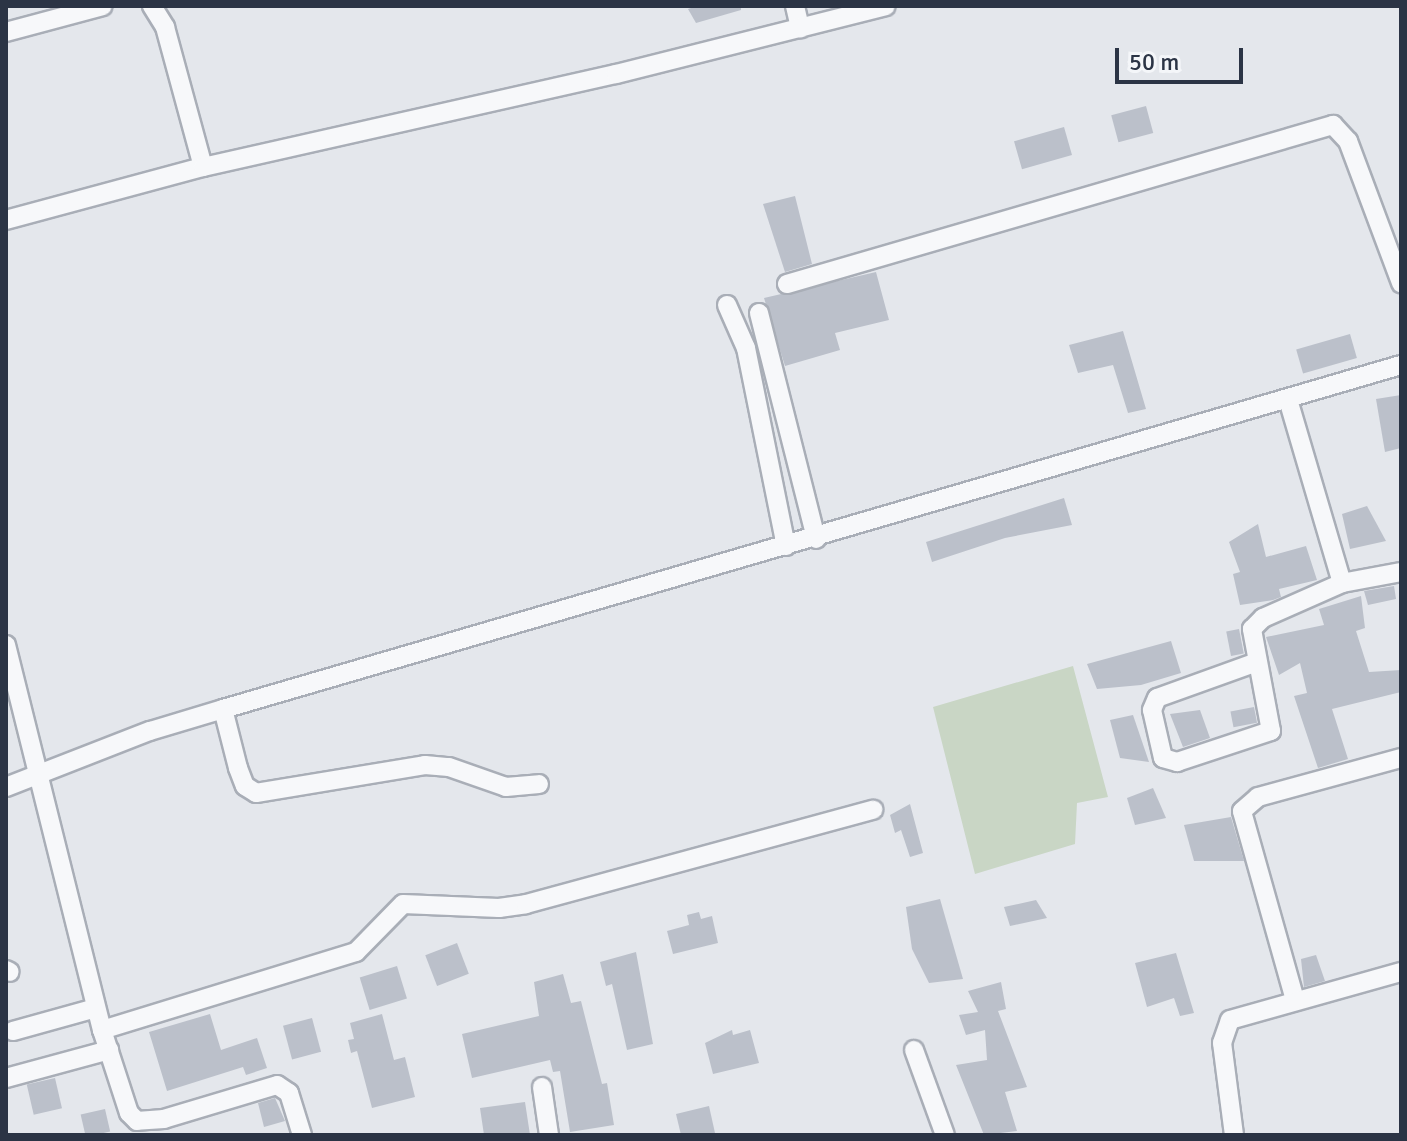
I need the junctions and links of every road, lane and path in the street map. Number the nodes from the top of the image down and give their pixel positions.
1 (103, 6) edge
2 (152, 6) edge
3 (795, 6) edge
4 (886, 6) edge
5 (800, 28) junction
6 (6, 32) edge
7 (203, 167) junction
8 (6, 220) edge
9 (1401, 283) edge
10 (787, 284) dead end
11 (727, 305) dead end
12 (759, 313) dead end
13 (1401, 365) edge
14 (1288, 399) junction
15 (816, 539) junction
16 (786, 546) junction
17 (1401, 572) edge
18 (1342, 583) junction
19 (6, 645) edge
20 (1257, 662) junction
21 (223, 709) junction
22 (1401, 758) edge
23 (40, 774) junction
24 (539, 784) dead end
25 (6, 787) edge
26 (873, 810) dead end
27 (1401, 972) edge
28 (1295, 1000) junction
29 (96, 1008) junction
30 (102, 1030) junction
31 (13, 1031) dead end
32 (109, 1050) junction
33 (914, 1050) dead end
34 (6, 1078) edge
35 (542, 1087) dead end
36 (302, 1135) edge
37 (549, 1135) edge
38 (945, 1135) edge
39 (1234, 1135) edge

1 - 6 street
2 - 7 street
3 - 5 street
4 - 5 street
5 - 7 street
7 - 8 street
9 - 10 street
11 - 16 street
12 - 15 street
13 - 14 street
14 - 15 street
14 - 18 street
15 - 16 street
16 - 21 street
17 - 18 street
18 - 20 street
19 - 23 street
20 - 20 street
21 - 23 street
21 - 24 street
22 - 28 street
23 - 25 street
23 - 29 street
26 - 30 street
27 - 28 street
28 - 39 street
29 - 30 street
29 - 31 street
30 - 32 street
32 - 34 street
32 - 36 street
33 - 38 street
35 - 37 street

